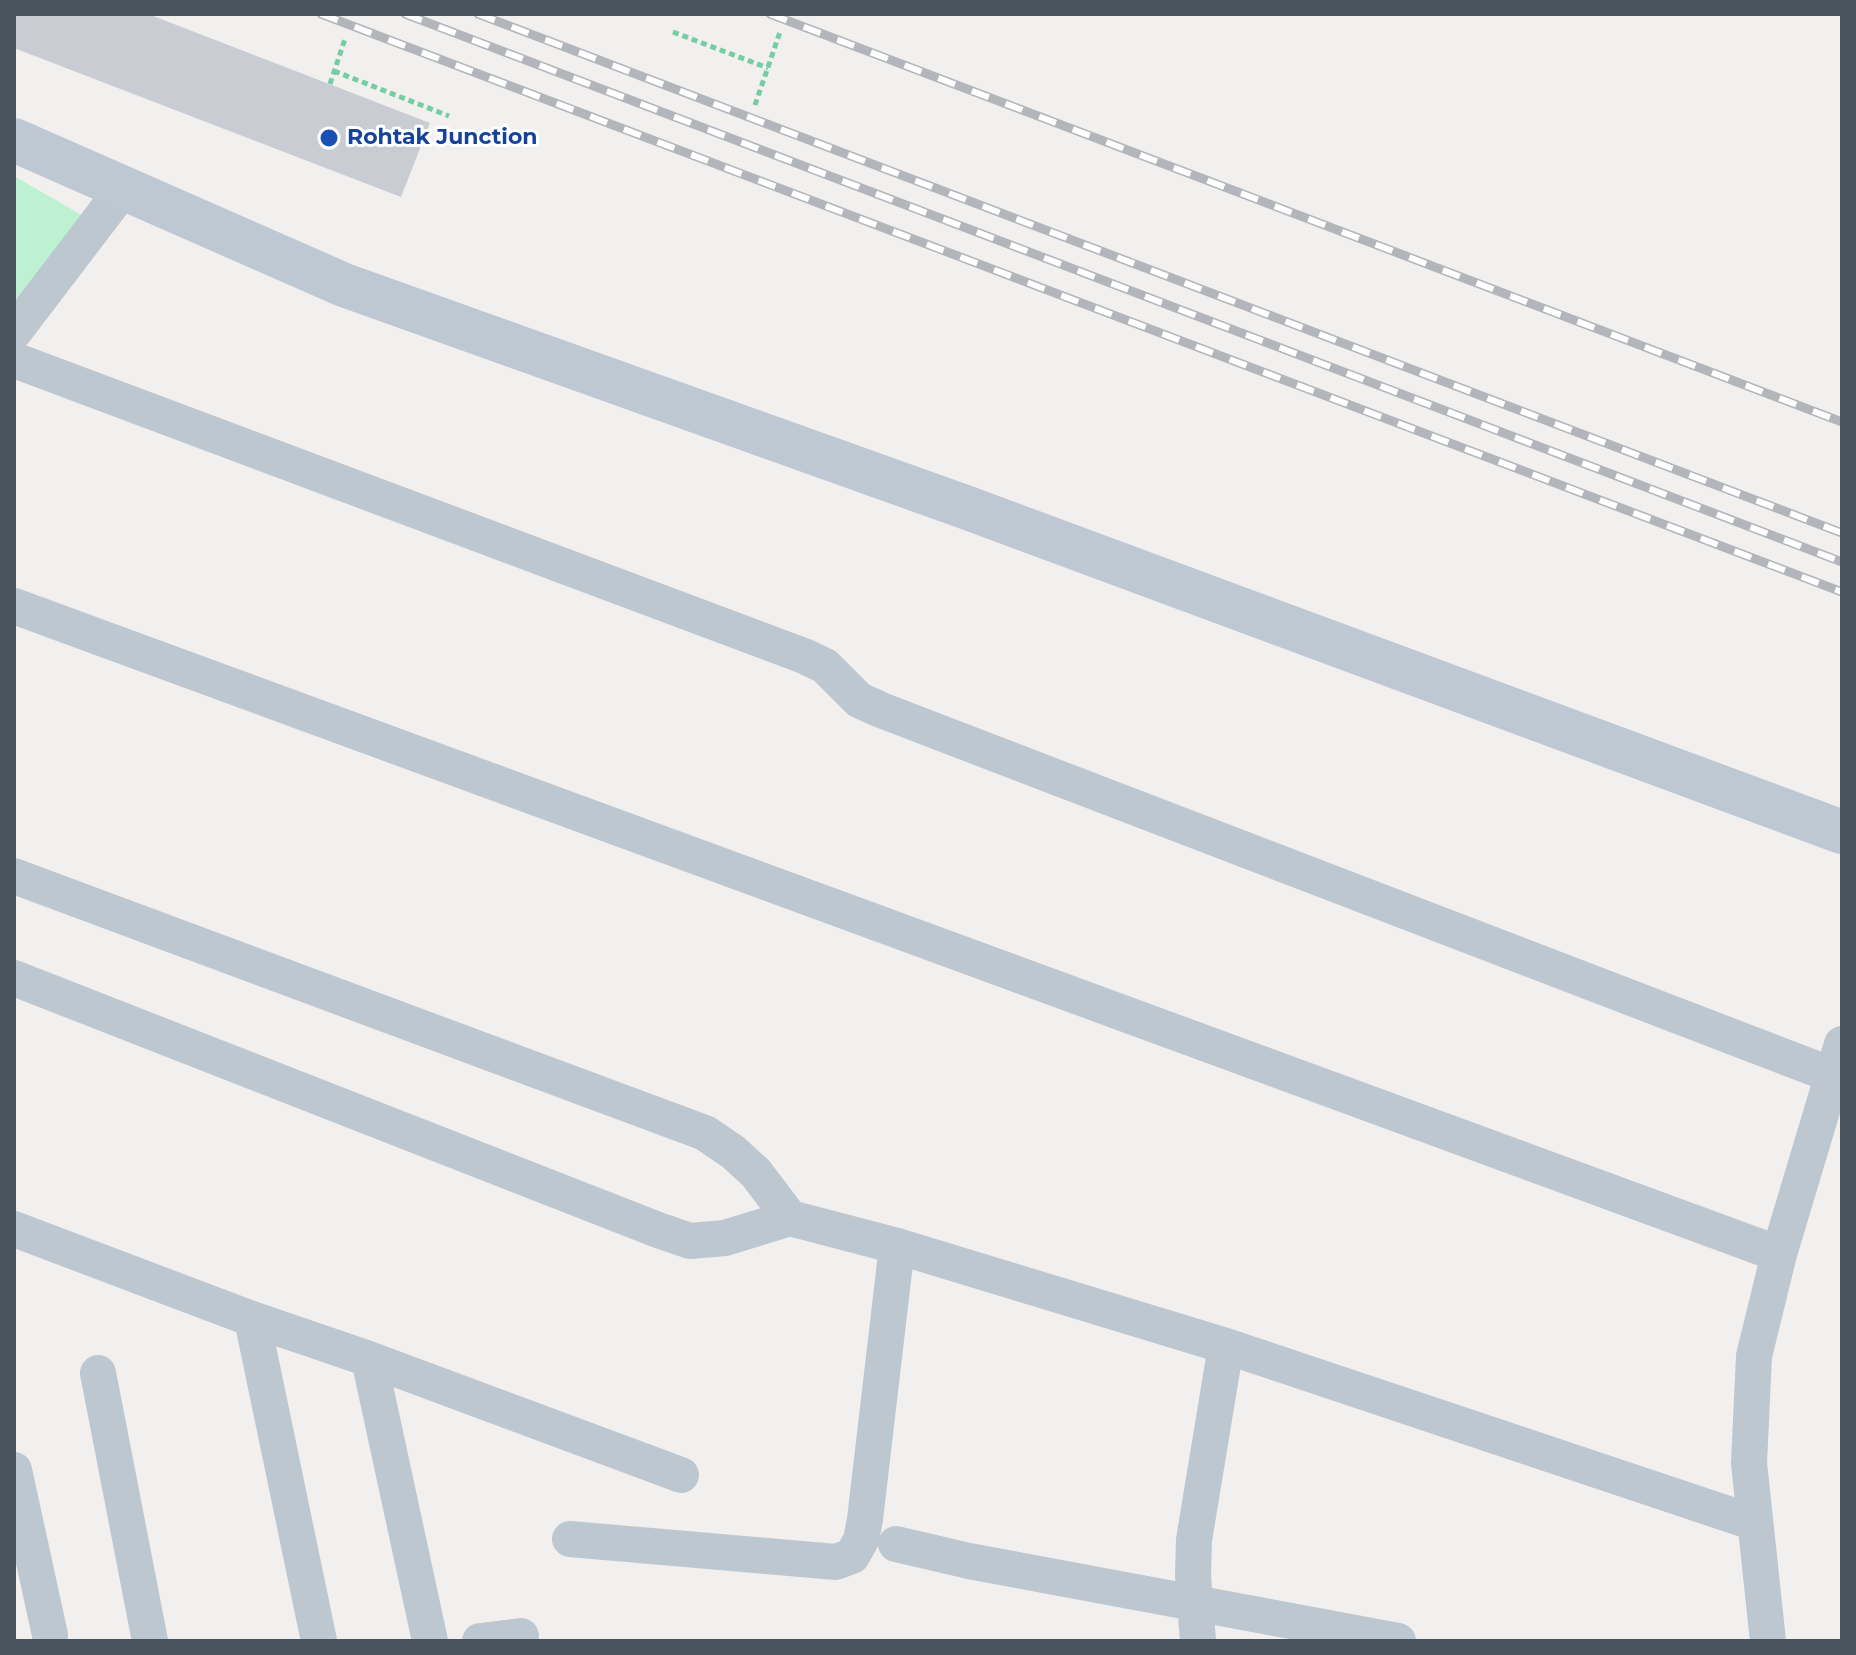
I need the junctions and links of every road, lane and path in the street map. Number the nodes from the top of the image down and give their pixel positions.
1 (673, 32) dead end
2 (780, 32) dead end
3 (345, 39) dead end
4 (768, 68) junction
5 (334, 71) junction
6 (330, 84) dead end
7 (755, 105) dead end
8 (449, 116) dead end
9 (14, 140) edge
10 (123, 189) junction
11 (14, 332) edge
12 (14, 360) edge
13 (14, 606) edge
14 (1842, 832) edge
15 (14, 876) edge
16 (14, 978) edge
17 (1837, 1059) edge
18 (790, 1218) junction
19 (14, 1229) edge
20 (897, 1246) junction
21 (1779, 1254) junction
22 (252, 1319) junction
23 (1226, 1346) junction
24 (369, 1359) junction
25 (98, 1373) dead end
26 (14, 1470) edge
27 (681, 1475) dead end
28 (1755, 1523) junction
29 (570, 1539) dead end
30 (896, 1544) dead end
31 (1195, 1604) junction
32 (521, 1636) dead end
33 (42, 1639) edge
34 (150, 1641) edge
35 (319, 1641) edge
36 (430, 1641) edge
37 (480, 1641) edge
38 (1198, 1641) edge
39 (1398, 1641) edge
40 (1768, 1641) edge

1 - 4 path
2 - 4 path
3 - 5 path
4 - 7 path
5 - 6 path
5 - 8 path
9 - 10 street
10 - 11 street
10 - 14 street
12 - 17 street
13 - 21 street
15 - 18 street
16 - 18 street
17 - 21 street
18 - 20 street
19 - 22 street
20 - 23 street
20 - 29 street
21 - 28 street
22 - 24 street
22 - 35 street
23 - 28 street
23 - 31 street
24 - 27 street
24 - 36 street
25 - 34 street
26 - 33 street
28 - 40 street
30 - 31 street
31 - 38 street
31 - 39 street
32 - 37 street

